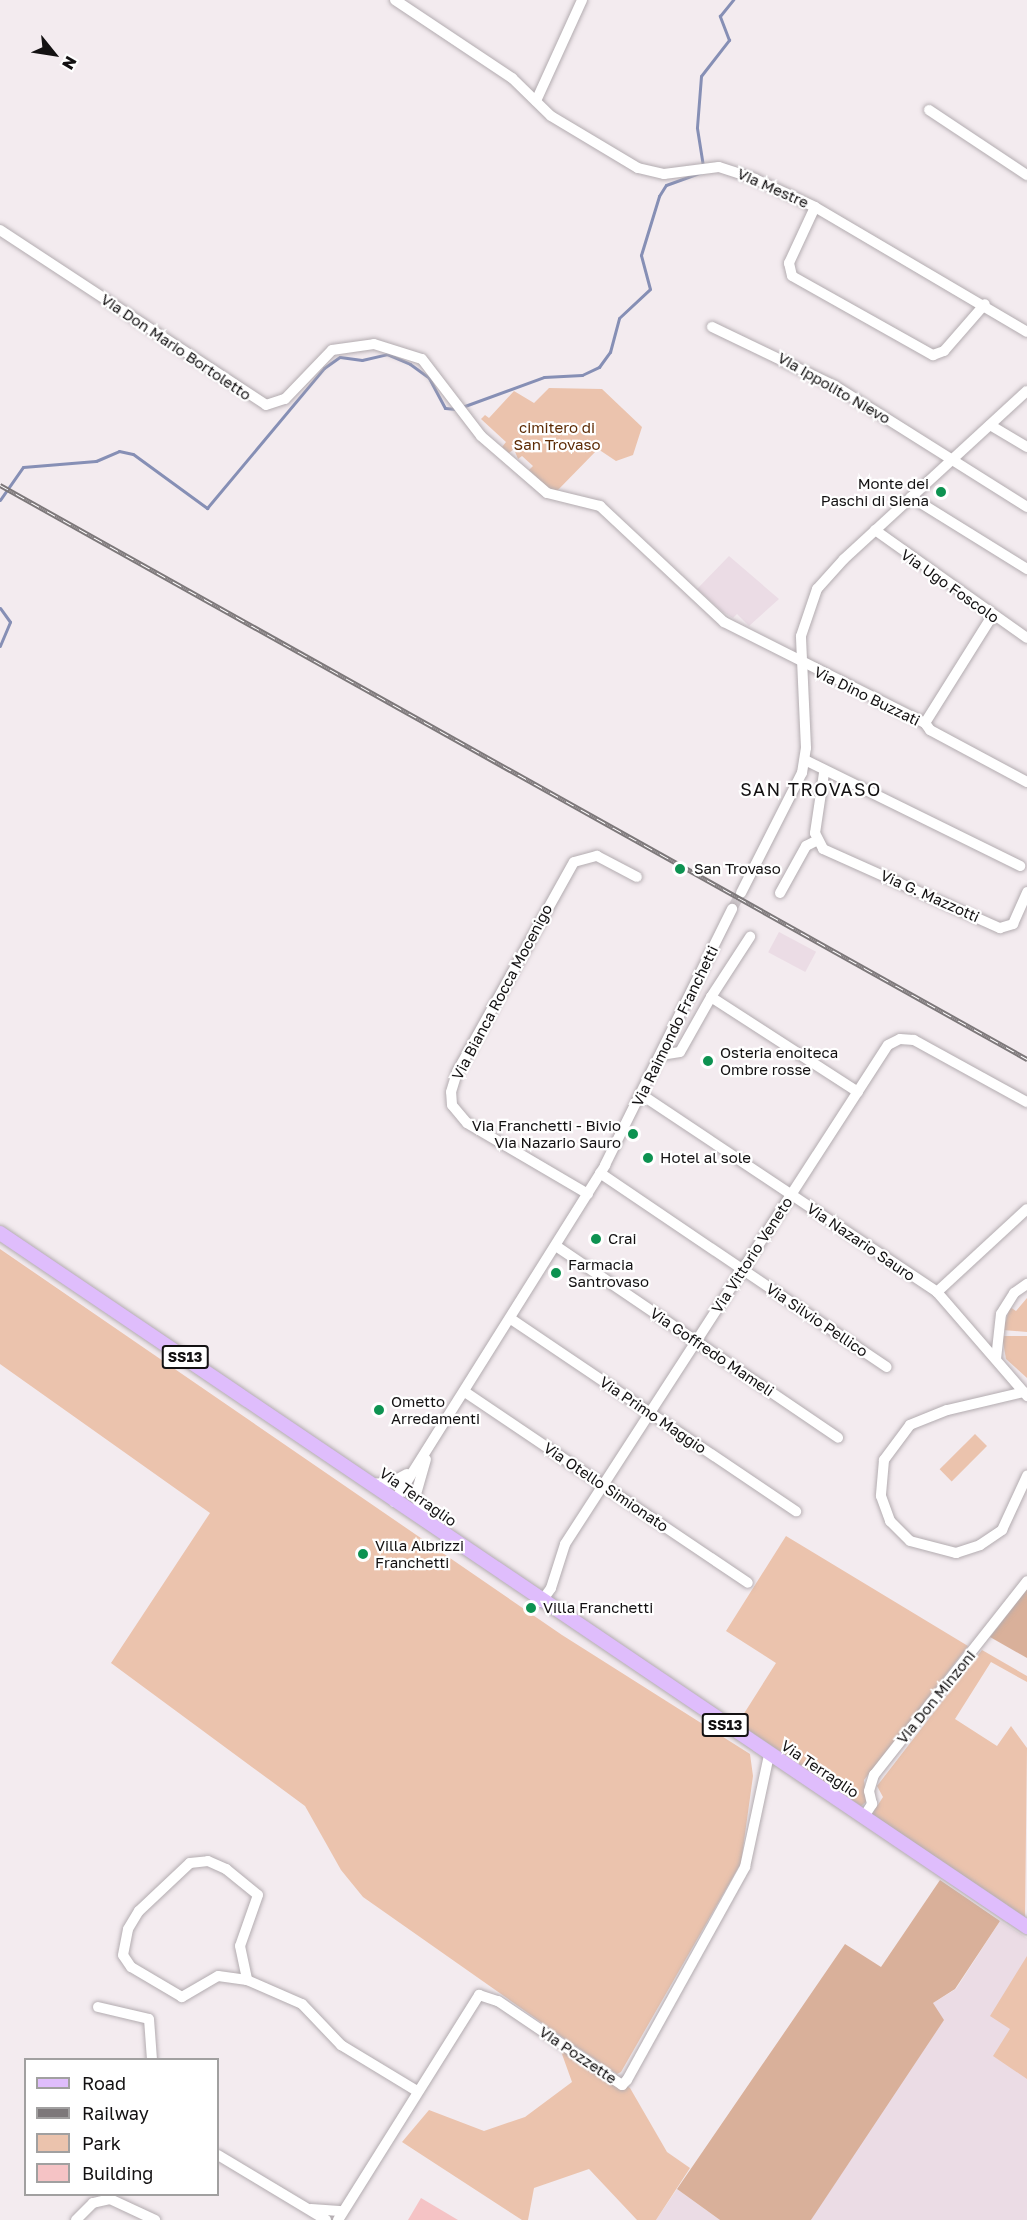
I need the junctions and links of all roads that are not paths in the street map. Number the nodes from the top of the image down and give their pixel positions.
1 (395, 0) edge
2 (582, 0) edge
3 (536, 101) junction
4 (930, 110) dead end
5 (1027, 175) edge
6 (815, 207) junction
7 (0, 230) edge
8 (985, 304) junction
9 (712, 327) dead end
10 (1027, 332) edge
11 (1027, 391) edge
12 (990, 425) junction
13 (1027, 447) edge
14 (950, 461) junction
15 (911, 496) junction
16 (1027, 507) edge
17 (875, 530) junction
18 (1027, 569) edge
19 (992, 616) junction
20 (1027, 638) edge
21 (801, 663) junction
22 (925, 723) junction
23 (805, 760) junction
24 (824, 773) junction
25 (1027, 782) edge
26 (816, 841) junction
27 (1020, 866) dead end
28 (637, 877) dead end
29 (1027, 892) edge
30 (741, 893) tunnel mouth
31 (780, 893) dead end
32 (732, 909) tunnel mouth
33 (750, 937) dead end
34 (711, 997) junction
35 (661, 1055) junction
36 (858, 1092) junction
37 (642, 1095) junction
38 (1027, 1102) edge
39 (600, 1173) junction
40 (588, 1194) junction
41 (791, 1194) junction
42 (1027, 1209) edge
43 (0, 1233) edge
44 (556, 1246) junction
45 (741, 1268) junction
46 (1027, 1284) edge
47 (937, 1292) junction
48 (511, 1319) junction
49 (697, 1341) junction
50 (996, 1359) junction
51 (886, 1367) dead end
52 (465, 1392) junction
53 (1026, 1394) edge
54 (650, 1412) junction
55 (838, 1438) dead end
56 (429, 1451) junction
57 (412, 1470) junction
58 (1027, 1476) edge
59 (417, 1482) junction
60 (369, 1484) junction
61 (603, 1485) junction
62 (394, 1502) junction
63 (796, 1510) dead end
64 (424, 1522) junction
65 (1027, 1581) edge
66 (748, 1583) dead end
67 (541, 1602) junction
68 (769, 1755) junction
69 (863, 1818) junction
70 (1027, 1927) edge
71 (247, 1980) junction
72 (98, 2007) dead end
73 (152, 2058) edge
74 (417, 2091) junction
75 (219, 2156) edge
76 (308, 2209) junction
77 (340, 2216) edge
78 (76, 2220) edge
79 (155, 2220) edge
80 (326, 2220) edge

1 - 3 street, Via Mestre
2 - 3 street
3 - 6 street, Via Mestre
4 - 5 street
6 - 8 street, Via Mestre
6 - 8 street
7 - 21 street, Via Don Mario Bortoletto
8 - 10 street, Via Mestre
9 - 14 street, Via Ippolito Nievo
11 - 12 street
12 - 13 street
12 - 14 street
14 - 15 street
14 - 16 street
15 - 17 street
15 - 18 street
17 - 19 street, Via Ugo Foscolo
17 - 21 street
19 - 20 street, Via Ugo Foscolo
19 - 22 street
21 - 22 street, Via Dino Buzzati
21 - 23 street
22 - 25 street, Via Dino Buzzati
23 - 24 street
23 - 30 street
24 - 26 street
24 - 27 street
26 - 29 street, Via G. Mazzotti
26 - 31 street
28 - 40 street, Via Bianca Rocca Mocenigo
32 - 35 street, Via Raimondo Franchetti
33 - 34 street
34 - 35 street
34 - 36 street
35 - 37 street, Via Raimondo Franchetti
36 - 38 street, Via Vittorio Veneto
36 - 41 street, Via Vittorio Veneto
37 - 39 street, Via Raimondo Franchetti
37 - 41 street, Via Nazario Sauro
39 - 40 street, Via Raimondo Franchetti
39 - 45 street, Via Silvio Pellico
40 - 44 street, Via Raimondo Franchetti
41 - 45 street, Via Vittorio Veneto
41 - 47 street, Via Nazario Sauro
42 - 47 street
43 - 60 main road, Via Terraglio / SS13
44 - 48 street, Via Raimondo Franchetti
44 - 49 street, Via Goffredo Mameli
45 - 49 street, Via Vittorio Veneto
45 - 51 street, Via Silvio Pellico
46 - 50 street
47 - 50 street, Via Nazario Sauro
48 - 52 street, Via Raimondo Franchetti
48 - 54 street, Via Primo Maggio
49 - 54 street, Via Vittorio Veneto
49 - 55 street, Via Goffredo Mameli
50 - 53 street, Via Nazario Sauro
52 - 56 street, Via Raimondo Franchetti
52 - 61 street, Via Otello Simionato
53 - 58 street
54 - 61 street, Via Vittorio Veneto
54 - 63 street, Via Primo Maggio
56 - 57 street, Via Raimondo Franchetti
56 - 59 street, Via Raimondo Franchetti
57 - 60 street, Via Raimondo Franchetti
57 - 62 street, Via Raimondo Franchetti
59 - 62 street, Via Raimondo Franchetti
59 - 64 street
60 - 62 main road, Via Terraglio / SS13
61 - 66 street, Via Otello Simionato
61 - 67 street, Via Vittorio Veneto
62 - 64 main road, Via Terraglio / SS13
64 - 67 main road, Via Terraglio / SS13
65 - 69 street, Via Don Minzoni
67 - 68 main road, Via Terraglio / SS13
68 - 69 main road, Via Terraglio / SS13
68 - 74 street, Via Pozzette
69 - 70 main road, Via Terraglio / SS13
71 - 71 street
71 - 74 street
72 - 73 street
74 - 77 street, Via Pozzette
75 - 76 street
76 - 77 street
76 - 80 street
78 - 79 street

